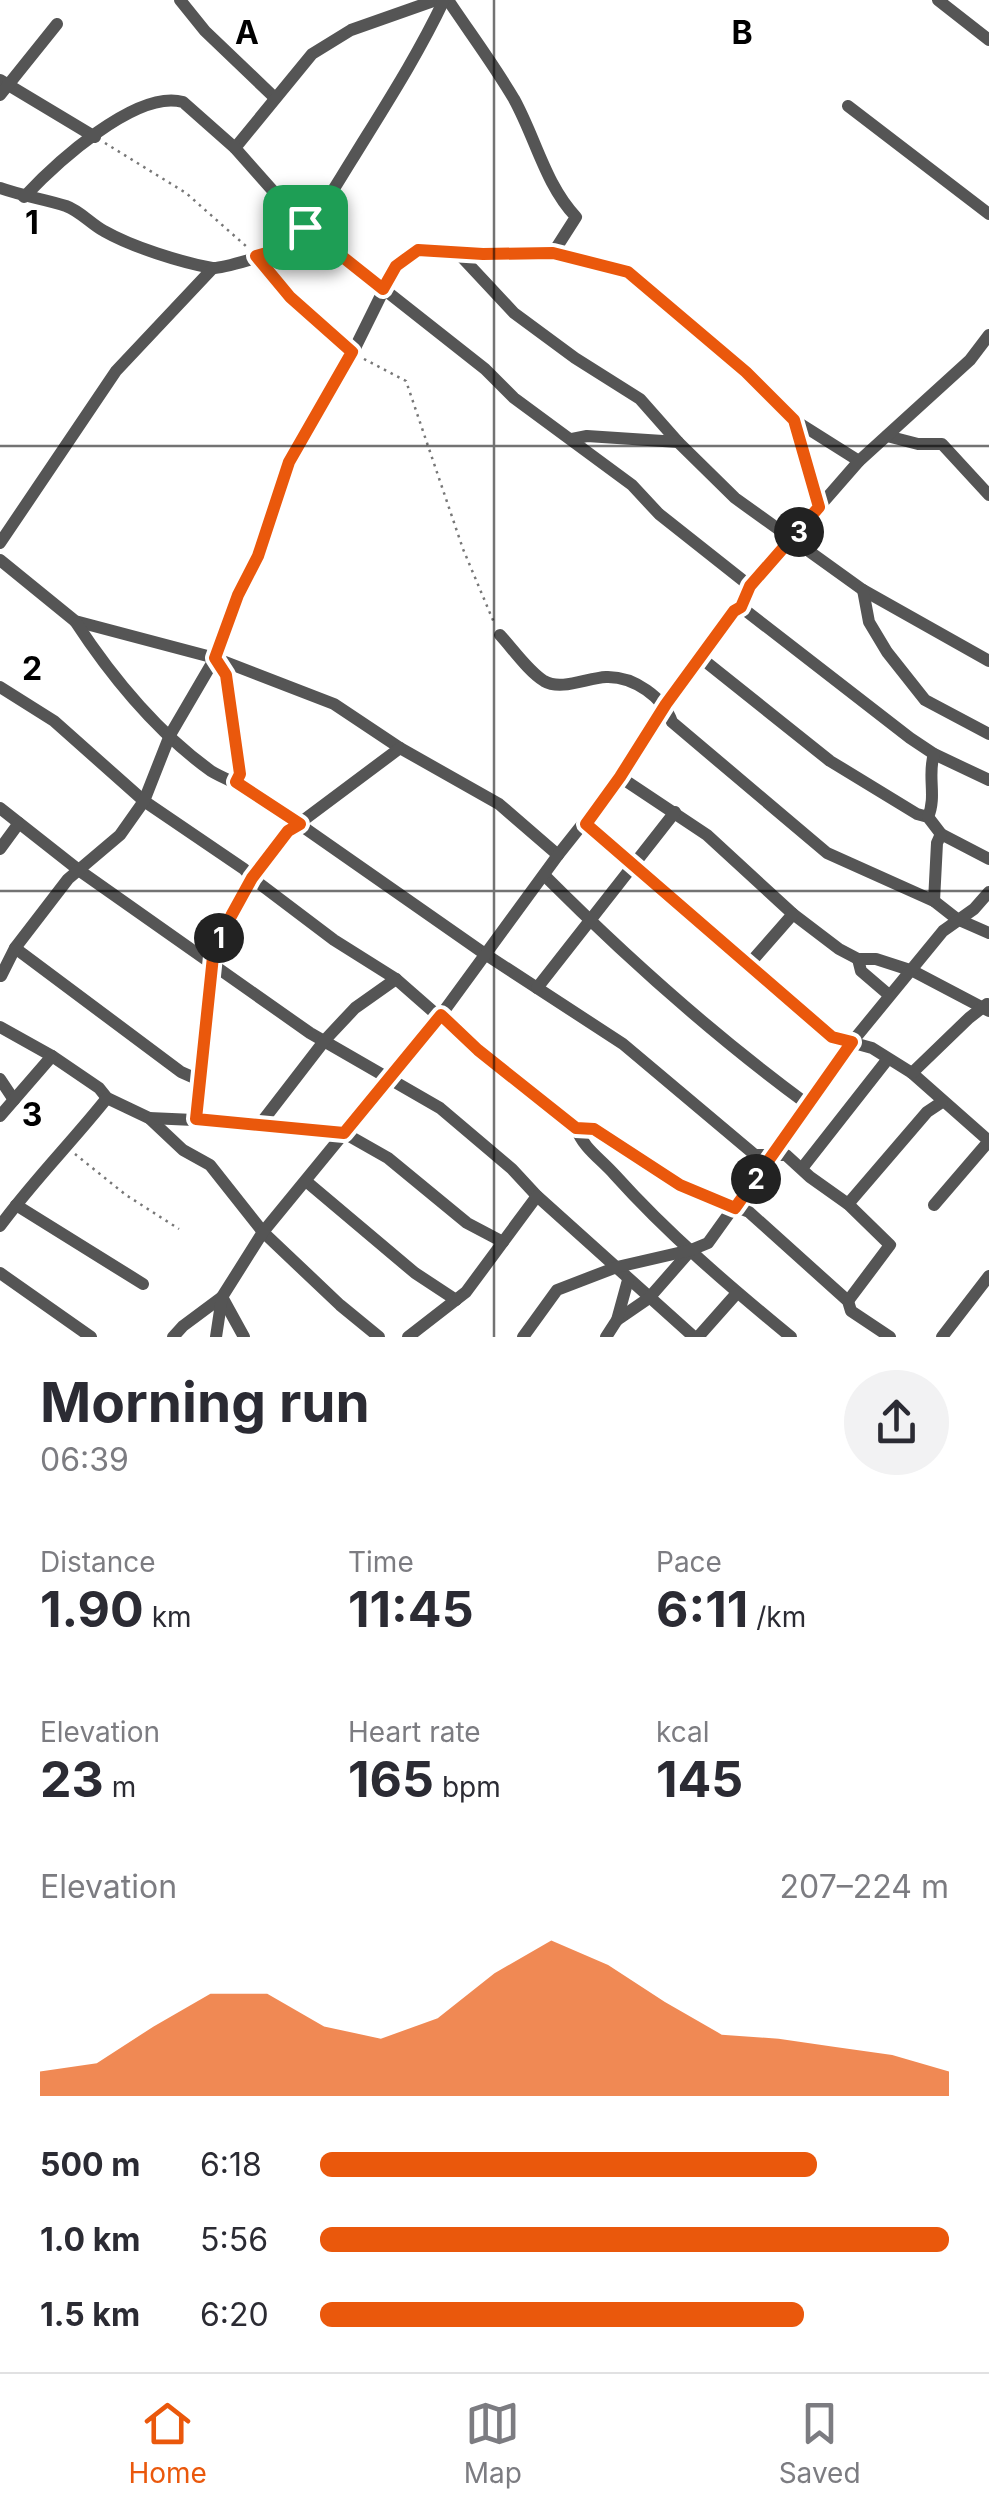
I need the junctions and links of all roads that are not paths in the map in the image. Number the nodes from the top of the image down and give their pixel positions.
1 (180, 0) edge
2 (436, 0) edge
3 (446, 0) edge
4 (938, 0) edge
5 (57, 24) dead end
6 (989, 40) edge
7 (3, 87) edge
8 (275, 98) junction
9 (848, 106) dead end
10 (95, 137) junction
11 (235, 148) junction
12 (0, 188) edge
13 (24, 198) junction
14 (989, 214) edge
15 (305, 227) junction
16 (457, 252) junction
17 (553, 253) junction
18 (213, 268) junction
19 (383, 289) junction
20 (989, 335) edge
21 (970, 360) junction
22 (989, 362) edge
23 (794, 420) junction
24 (887, 436) junction
25 (572, 439) junction
26 (678, 442) junction
27 (859, 461) junction
28 (989, 495) edge
29 (819, 507) junction
30 (792, 540) junction
31 (0, 544) edge
32 (0, 560) edge
33 (750, 586) junction
34 (863, 590) junction
35 (741, 607) junction
36 (75, 622) junction
37 (500, 635) road end
38 (215, 658) junction
39 (701, 658) junction
40 (989, 661) edge
41 (0, 688) edge
42 (666, 704) junction
43 (170, 734) junction
44 (989, 734) edge
45 (400, 748) junction
46 (934, 754) junction
47 (620, 777) junction
48 (989, 780) edge
49 (236, 782) junction
50 (144, 800) junction
51 (0, 808) edge
52 (675, 812) junction
53 (928, 817) junction
54 (19, 823) junction
55 (300, 824) junction
56 (586, 824) junction
57 (941, 834) junction
58 (0, 849) edge
59 (558, 855) junction
60 (989, 858) edge
61 (632, 866) junction
62 (80, 871) junction
63 (544, 875) junction
64 (252, 878) junction
65 (989, 892) edge
66 (934, 901) junction
67 (794, 914) junction
68 (957, 919) junction
69 (589, 921) junction
70 (989, 933) edge
71 (15, 948) junction
72 (486, 954) junction
73 (858, 960) junction
74 (750, 964) junction
75 (213, 965) junction
76 (912, 971) junction
77 (1, 976) edge
78 (396, 978) junction
79 (537, 988) junction
80 (889, 996) junction
81 (987, 1007) edge
82 (441, 1015) junction
83 (0, 1027) edge
84 (326, 1040) junction
85 (852, 1042) junction
86 (52, 1056) junction
87 (887, 1060) junction
88 (912, 1074) junction
89 (388, 1077) junction
90 (0, 1079) edge
91 (200, 1080) junction
92 (107, 1098) junction
93 (14, 1100) junction
94 (942, 1102) junction
95 (806, 1104) junction
96 (0, 1116) edge
97 (150, 1118) junction
98 (196, 1119) junction
99 (261, 1123) junction
100 (576, 1128) junction
101 (344, 1133) junction
102 (772, 1156) junction
103 (803, 1167) junction
104 (306, 1182) junction
105 (537, 1196) junction
106 (848, 1204) junction
107 (934, 1204) dead end
108 (16, 1205) junction
109 (735, 1208) junction
110 (0, 1226) edge
111 (264, 1232) junction
112 (503, 1242) junction
113 (691, 1250) junction
114 (618, 1267) junction
115 (0, 1273) edge
116 (989, 1276) edge
117 (628, 1280) junction
118 (143, 1284) dead end
119 (737, 1293) junction
120 (222, 1297) junction
121 (649, 1298) junction
122 (456, 1300) junction
123 (848, 1301) junction
124 (617, 1320) junction
125 (91, 1337) edge
126 (173, 1337) edge
127 (216, 1337) edge
128 (244, 1337) edge
129 (379, 1337) edge
130 (408, 1337) edge
131 (523, 1337) edge
132 (606, 1337) edge
133 (696, 1337) edge
134 (791, 1337) edge
135 (890, 1337) edge
136 (942, 1337) edge

1 - 8 street
2 - 8 street
3 - 15 street
3 - 17 street
4 - 6 street
5 - 7 street
7 - 10 street
8 - 11 street
9 - 14 street
10 - 11 street
10 - 13 street
11 - 15 street
12 - 13 street
13 - 18 street
15 - 18 street
15 - 19 street
16 - 17 street
16 - 19 street
16 - 26 street
17 - 23 street
18 - 31 street
19 - 25 street
19 - 38 street
20 - 21 street
21 - 22 street
21 - 24 street
23 - 27 street
23 - 29 street
24 - 27 street
24 - 28 street
25 - 26 street
25 - 33 street
26 - 30 street
27 - 29 street
29 - 30 street
30 - 33 street
30 - 34 street
32 - 36 street
33 - 35 street
34 - 40 street
34 - 44 street
35 - 39 street
35 - 46 street
36 - 38 street
36 - 43 street
37 - 42 street
38 - 43 street
38 - 45 street
38 - 49 street
39 - 42 street
39 - 53 street
41 - 50 street
42 - 47 street
42 - 66 street
43 - 49 street
43 - 50 street
45 - 55 street
45 - 59 street
46 - 48 street
46 - 53 street
47 - 52 street
47 - 56 street
49 - 55 street
50 - 62 street
50 - 64 street
51 - 54 street
52 - 61 street
52 - 67 street
53 - 57 street
54 - 58 street
54 - 62 street
55 - 64 street
55 - 72 street
56 - 59 street
56 - 61 street
57 - 60 street
57 - 66 street
59 - 63 street
61 - 69 street
61 - 74 street
62 - 71 street
62 - 75 street
63 - 69 street
63 - 72 street
64 - 75 street
64 - 78 street
65 - 68 street
66 - 68 street
67 - 73 street
67 - 74 street
68 - 70 street
68 - 76 street
69 - 79 street
69 - 95 street
71 - 77 street
71 - 91 street
72 - 79 street
72 - 82 street
73 - 76 street
73 - 80 street
74 - 85 street
75 - 84 street
75 - 91 street
76 - 80 street
76 - 81 street
78 - 82 street
78 - 84 street
79 - 102 street
80 - 85 street
81 - 88 street
82 - 89 street
82 - 100 street
83 - 86 street
84 - 89 street
84 - 99 street
85 - 87 street
85 - 95 street
86 - 92 street
86 - 93 street
87 - 88 street
87 - 103 street
88 - 94 street
89 - 101 street
89 - 105 street
90 - 93 street
91 - 98 street
92 - 97 street
92 - 108 street
93 - 96 street
94 - 106 street
94 - 107 street
95 - 102 street
97 - 98 street
97 - 111 street
98 - 99 street
99 - 101 street
100 - 109 street
100 - 113 street
101 - 104 street
101 - 112 street
102 - 103 street
102 - 109 street
103 - 106 street
104 - 111 street
104 - 122 street
105 - 112 street
105 - 114 street
106 - 123 street
108 - 110 street
108 - 118 street
109 - 113 street
109 - 123 street
111 - 120 street
111 - 129 street
112 - 122 street
113 - 114 street
113 - 119 street
113 - 121 street
114 - 117 street
114 - 131 street
115 - 125 street
116 - 136 street
117 - 121 street
117 - 124 street
119 - 133 street
119 - 134 street
120 - 126 street
120 - 127 street
120 - 128 street
121 - 124 street
121 - 133 street
122 - 130 street
123 - 135 street
124 - 132 street

